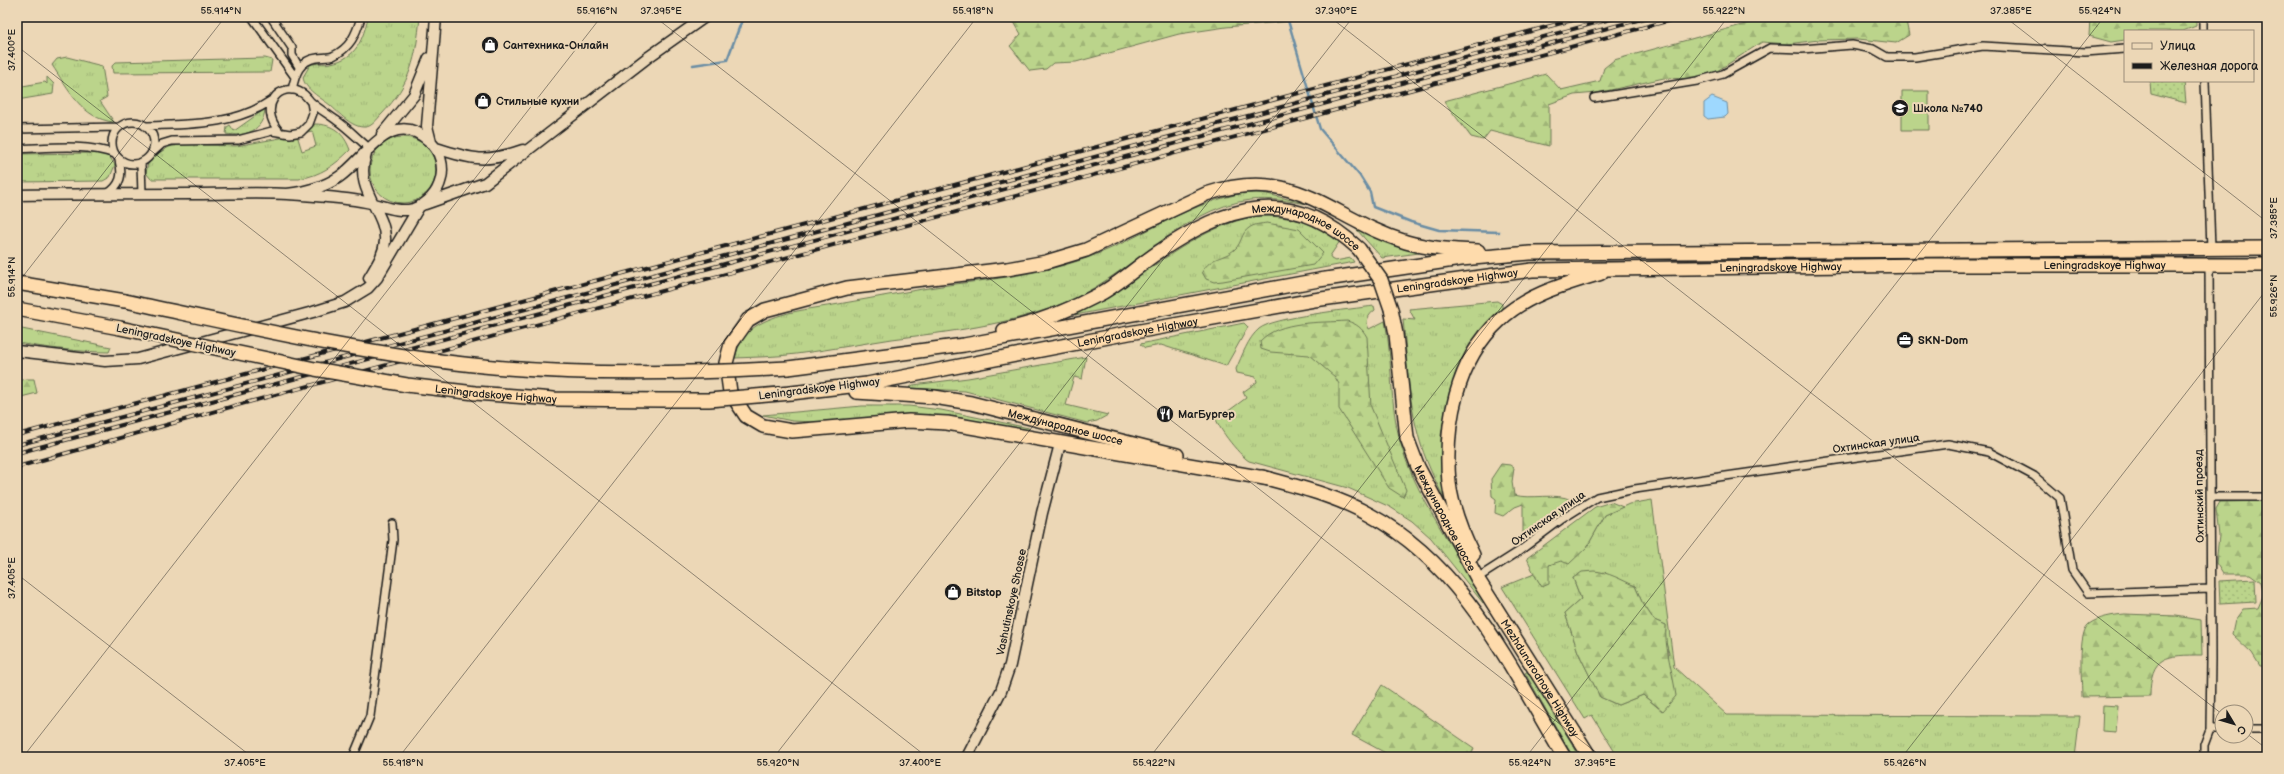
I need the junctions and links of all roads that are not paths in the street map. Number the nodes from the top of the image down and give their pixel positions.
1 (252, 17) edge
2 (271, 17) edge
3 (361, 17) edge
4 (436, 17) edge
5 (705, 17) edge
6 (2203, 17) edge
7 (2203, 30) edge
8 (434, 45) junction
9 (2124, 49) edge
10 (299, 67) junction
11 (295, 77) junction
12 (2205, 82) edge
13 (292, 90) junction
14 (1594, 98) dead end
15 (272, 100) junction
16 (311, 102) junction
17 (145, 126) junction
18 (119, 127) junction
19 (17, 129) edge
20 (279, 131) junction
21 (379, 138) junction
22 (433, 145) junction
23 (369, 148) junction
24 (527, 148) junction
25 (17, 149) edge
26 (152, 153) junction
27 (117, 157) junction
28 (141, 164) junction
29 (368, 190) junction
30 (107, 194) junction
31 (142, 194) junction
32 (287, 194) junction
33 (17, 195) edge
34 (372, 203) junction
35 (385, 206) junction
36 (421, 206) junction
37 (2211, 248) junction
38 (2267, 248) edge
39 (1530, 253) junction
40 (2209, 264) junction
41 (2267, 265) edge
42 (1616, 269) junction
43 (17, 283) edge
44 (345, 302) junction
45 (17, 309) edge
46 (926, 348) junction
47 (17, 351) edge
48 (820, 390) junction
49 (1060, 444) junction
50 (1270, 479) junction
51 (2211, 497) junction
52 (2267, 497) edge
53 (392, 523) dead end
54 (1482, 575) junction
55 (2211, 589) junction
56 (1491, 599) junction
57 (2210, 729) junction
58 (2214, 729) edge
59 (2254, 729) edge
60 (2267, 729) edge
61 (17, 752) edge
62 (20, 757) edge
63 (353, 757) edge
64 (967, 757) edge
65 (1564, 757) edge
66 (1590, 757) edge
67 (2204, 757) edge

1 - 11 street
2 - 10 street
3 - 10 street
4 - 8 main road
5 - 24 main road
6 - 7 street
8 - 21 main road
8 - 22 main road
9 - 14 street
10 - 11 street
11 - 13 street
12 - 37 street
13 - 15 street
13 - 16 street
15 - 17 street
15 - 20 street
16 - 20 street
16 - 23 street
17 - 18 street
17 - 26 street
18 - 19 street
18 - 27 street
20 - 26 street
21 - 22 main road
21 - 23 main road
22 - 24 main road
22 - 36 main road
23 - 29 main road
23 - 32 main road
24 - 36 main road
25 - 27 street
26 - 28 street
27 - 28 street
27 - 30 street
28 - 31 street
29 - 34 main road
29 - 35 main road
30 - 31 main road
30 - 33 main road
31 - 32 main road
32 - 34 main road
34 - 35 main road
34 - 44 main road
35 - 36 main road
36 - 44 main road
37 - 38 highway, Leningradskoye Highway
37 - 39 highway, Leningradskoye Highway
39 - 46 highway, Leningradskoye Highway
39 - 49 highway
40 - 41 highway, Leningradskoye Highway
40 - 42 highway, Leningradskoye Highway
40 - 51 street, Охтинский проезд
42 - 48 highway, Leningradskoye Highway
42 - 54 highway
43 - 46 highway, Leningradskoye Highway, bridge
44 - 47 main road
45 - 48 highway, Leningradskoye Highway, bridge
46 - 56 highway, Международное шоссе, bridge
48 - 50 highway, Международное шоссе
49 - 50 highway
49 - 64 main road, Vashutinskoye Shosse
50 - 65 highway, Международное шоссе
51 - 52 street
51 - 55 street, Охтинский проезд
53 - 63 street
54 - 55 street, Охтинская улица
54 - 56 highway
55 - 57 street, Охтинский проезд
56 - 66 highway, Mezhdunarodnoye Highway
57 - 58 street
57 - 67 street, Охтинский проезд
59 - 60 street
61 - 62 street

